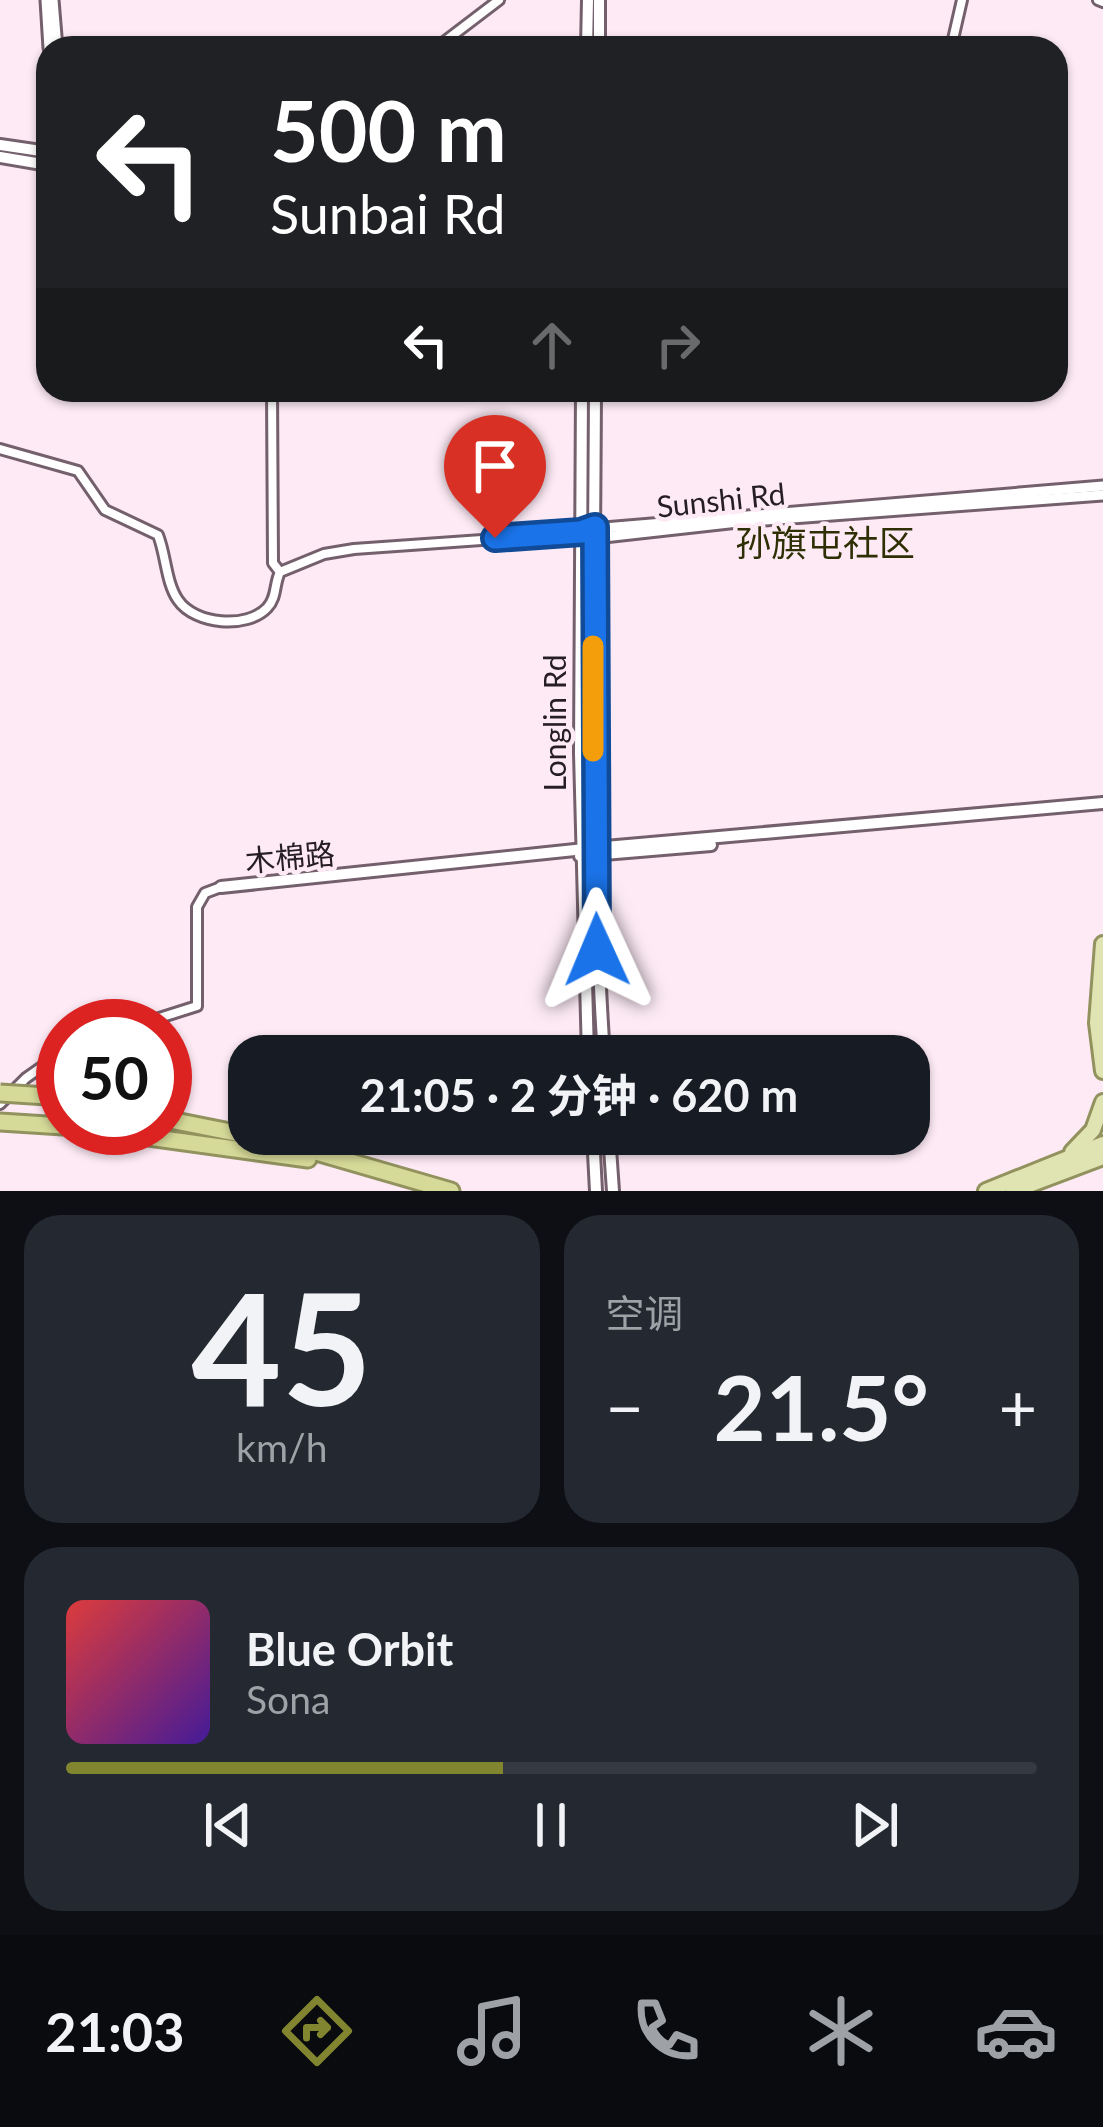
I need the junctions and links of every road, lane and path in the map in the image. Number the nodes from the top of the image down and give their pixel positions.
1 (50, 0) edge
2 (499, 0) edge
3 (587, 0) edge
4 (599, 0) edge
5 (962, 0) edge
6 (52, 36) edge
7 (452, 36) edge
8 (587, 36) edge
9 (599, 36) edge
10 (954, 36) edge
11 (0, 146) edge
12 (36, 150) edge
13 (0, 157) edge
14 (36, 163) edge
15 (272, 402) edge
16 (582, 402) edge
17 (596, 402) edge
18 (0, 449) edge
19 (1103, 490) edge
20 (581, 532) junction
21 (595, 533) junction
22 (280, 572) junction
23 (1103, 806) edge
24 (588, 852) junction
25 (221, 887) joint
26 (1103, 944) edge
27 (192, 1008) edge
28 (588, 1035) edge
29 (602, 1035) edge
30 (36, 1071) edge
31 (1102, 1071) edge
32 (0, 1093) edge
33 (36, 1095) edge
34 (1103, 1102) edge
35 (0, 1106) edge
36 (36, 1107) edge
37 (36, 1112) edge
38 (192, 1115) edge
39 (0, 1124) edge
40 (228, 1124) edge
41 (36, 1125) edge
42 (192, 1128) edge
43 (192, 1131) edge
44 (228, 1134) edge
45 (192, 1142) edge
46 (1103, 1144) edge
47 (326, 1155) edge
48 (594, 1155) edge
49 (611, 1155) edge
50 (1103, 1156) edge
51 (308, 1160) junction
52 (1063, 1160) junction
53 (418, 1191) edge
54 (451, 1191) edge
55 (596, 1191) edge
56 (614, 1191) edge
57 (986, 1191) edge
58 (1013, 1191) edge

1 - 6 street
2 - 7 street
3 - 8 main road
4 - 9 main road
5 - 10 street
11 - 12 main road
13 - 14 main road
15 - 22 street
16 - 20 main road, Longlin Rd
17 - 21 main road, Longlin Rd
18 - 22 street
19 - 21 street, Sunshi Rd
20 - 21 street, Sunshi Rd
20 - 22 street
20 - 24 main road, Longlin Rd
21 - 24 main road, Longlin Rd
23 - 24 main road, 木棉路
24 - 25 main road, 木棉路
24 - 28 main road, Longlin Rd
24 - 29 main road, Longlin Rd
25 - 27 street
26 - 31 main road
30 - 35 street
32 - 33 highway, bridge
34 - 52 main road
35 - 36 highway
35 - 37 highway
38 - 40 highway
39 - 41 highway
42 - 44 highway
43 - 51 highway
45 - 51 highway
46 - 52 main road
47 - 54 highway
48 - 55 main road
49 - 56 main road
50 - 58 main road
51 - 53 highway
52 - 57 main road

